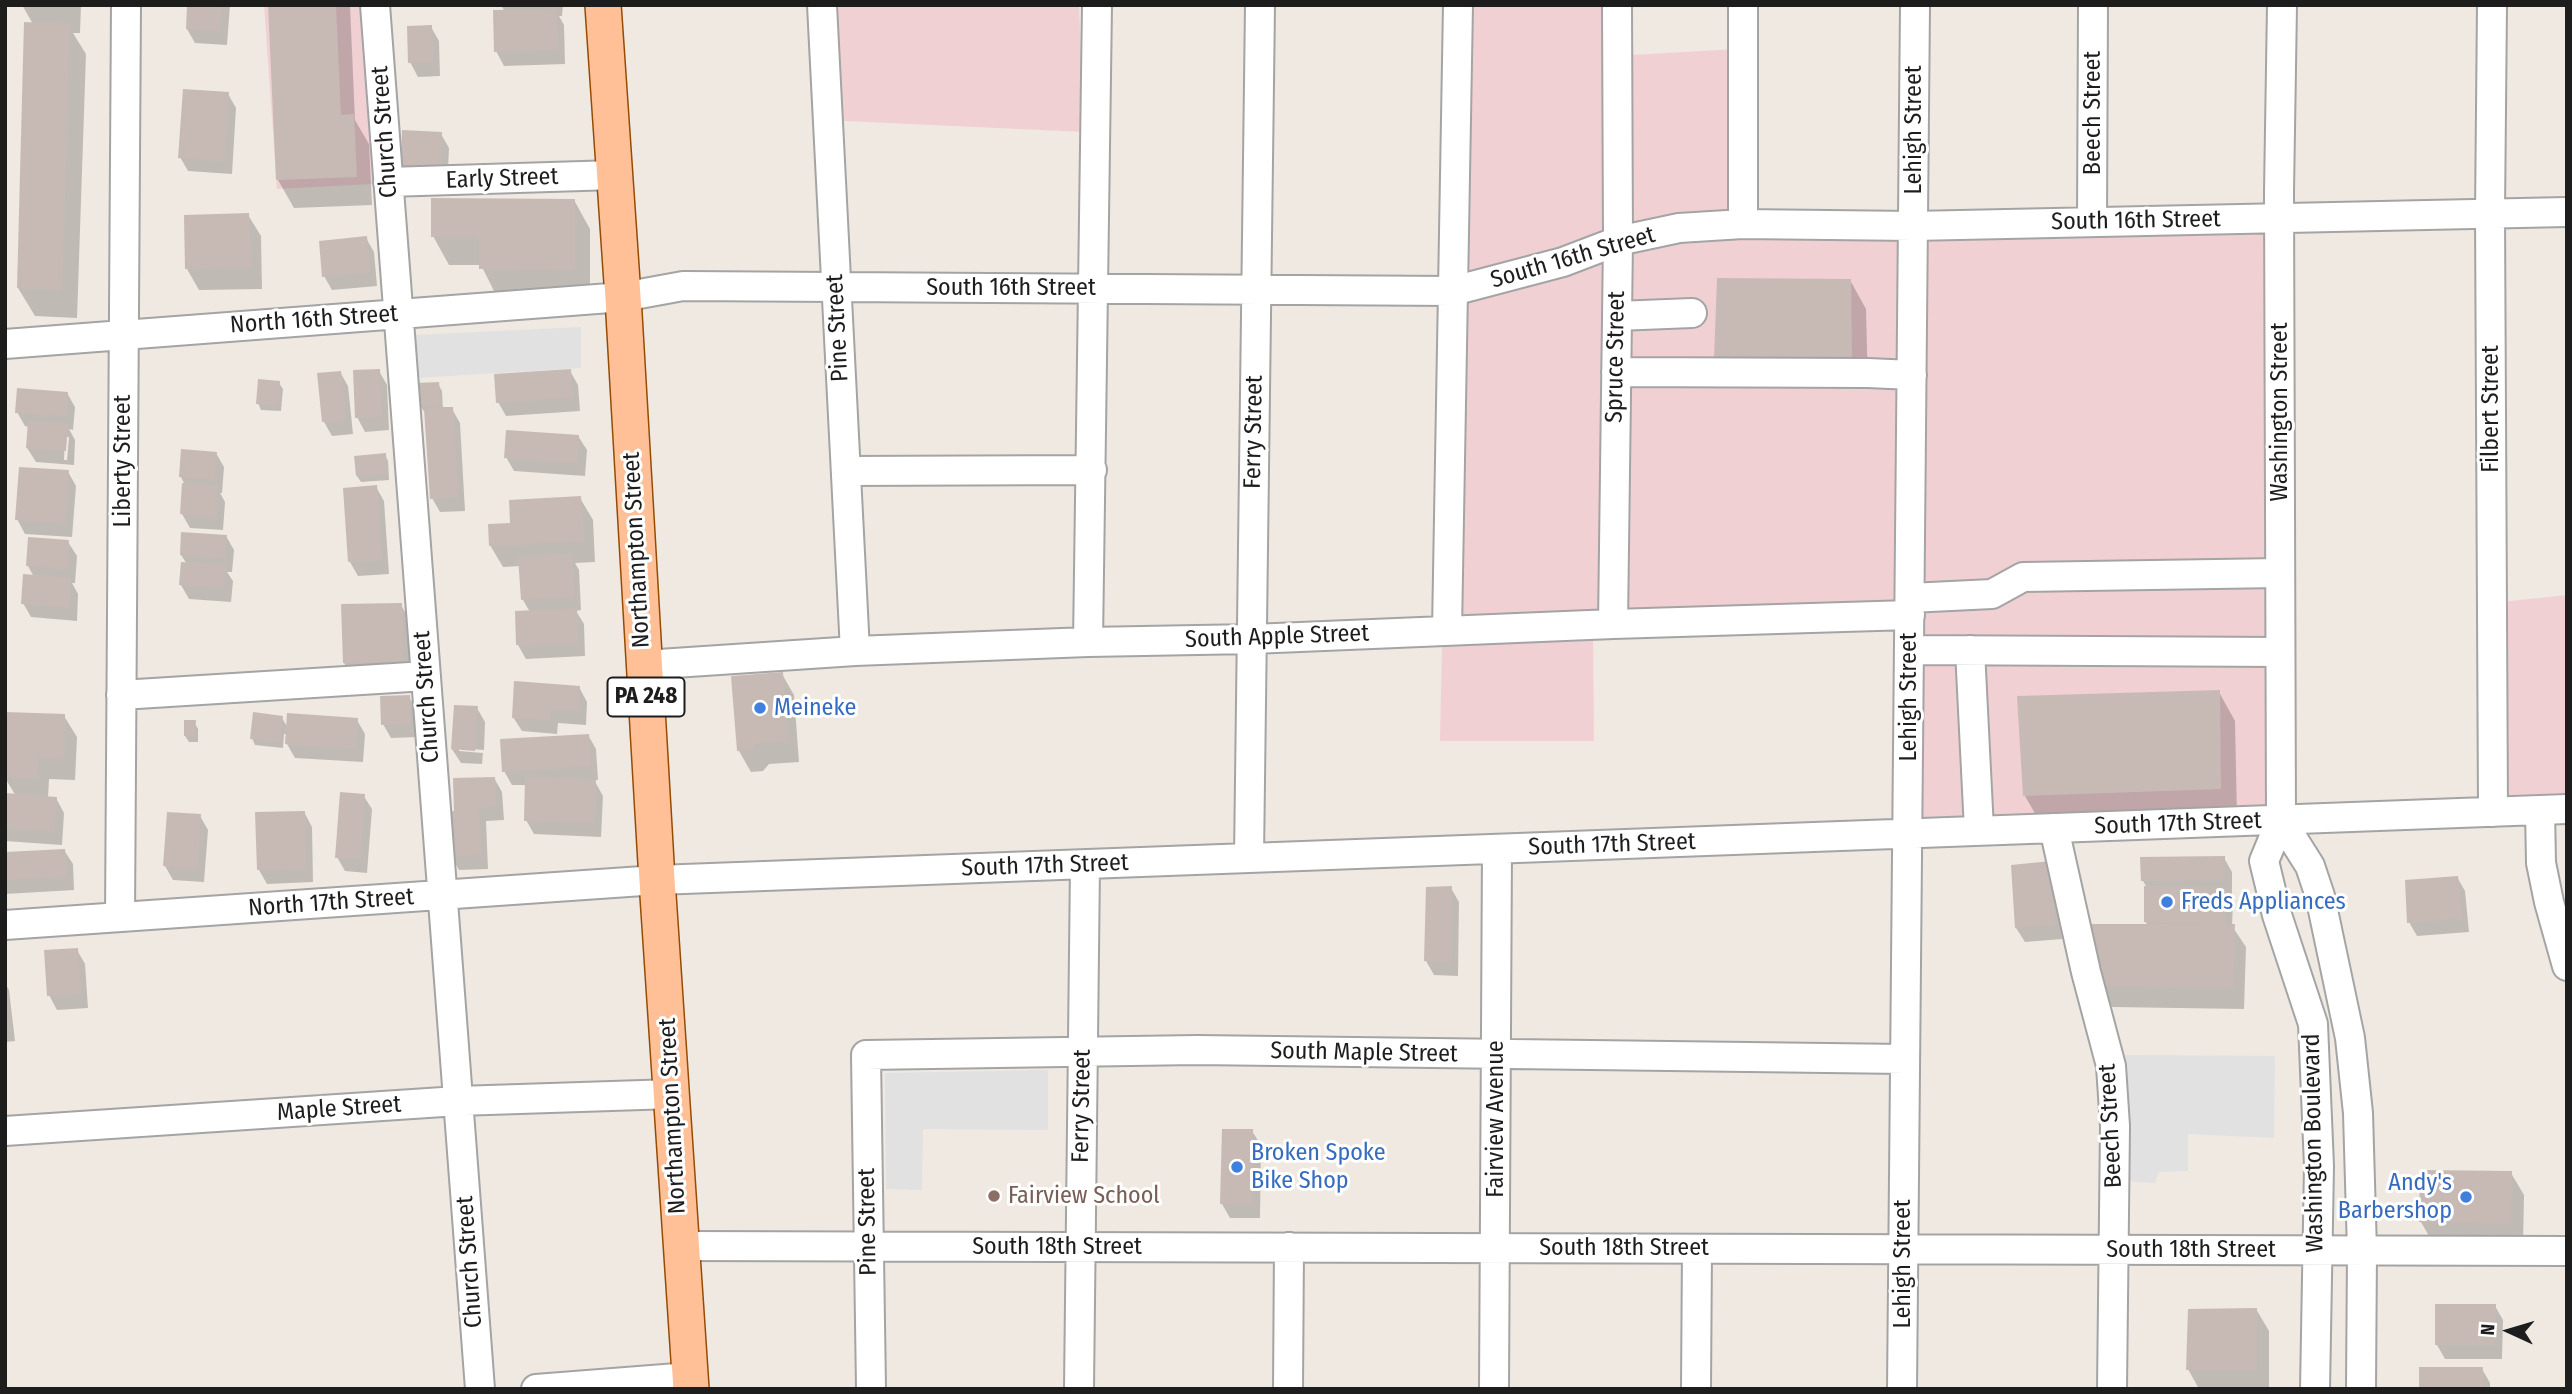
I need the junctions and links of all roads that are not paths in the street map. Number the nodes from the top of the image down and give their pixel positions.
1 (126, 5) edge
2 (375, 5) edge
3 (603, 5) edge
4 (822, 5) edge
5 (1097, 5) edge
6 (1260, 5) edge
7 (1458, 5) edge
8 (1617, 5) edge
9 (1744, 5) edge
10 (1915, 5) edge
11 (2093, 5) edge
12 (2282, 5) edge
13 (2492, 5) edge
14 (615, 175) junction
15 (388, 182) junction
16 (2567, 212) edge
17 (2490, 213) junction
18 (2279, 218) junction
19 (2092, 222) junction
20 (1743, 224) junction
21 (1913, 226) junction
22 (1618, 242) junction
23 (835, 287) junction
24 (1094, 289) junction
25 (1256, 290) junction
26 (1453, 292) junction
27 (623, 297) junction
28 (1692, 313) dead end
29 (398, 314) junction
30 (1617, 316) junction
31 (124, 335) junction
32 (5, 344) edge
33 (1616, 372) junction
34 (1912, 375) junction
35 (1092, 470) junction
36 (846, 471) junction
37 (2280, 573) junction
38 (1910, 606) junction
39 (1613, 624) junction
40 (1447, 631) junction
41 (1252, 639) junction
42 (1088, 642) junction
43 (1910, 650) junction
44 (1970, 650) junction
45 (855, 651) junction
46 (2280, 652) junction
47 (644, 665) junction
48 (426, 676) junction
49 (121, 695) junction
50 (2554, 810) edge
51 (2493, 812) junction
52 (2281, 820) junction
53 (2054, 828) junction
54 (1979, 830) junction
55 (1908, 834) junction
56 (1497, 849) junction
57 (1250, 858) junction
58 (1085, 864) junction
59 (657, 880) junction
60 (442, 895) junction
61 (120, 917) junction
62 (5, 925) edge
63 (2567, 966) edge
64 (1083, 1051) junction
65 (866, 1055) joint
66 (1496, 1055) junction
67 (1905, 1059) junction
68 (673, 1094) junction
69 (458, 1101) junction
70 (5, 1131) edge
71 (681, 1245) junction
72 (867, 1246) junction
73 (1081, 1247) junction
74 (1289, 1247) junction
75 (1495, 1248) junction
76 (1697, 1249) junction
77 (1902, 1249) junction
78 (2115, 1250) junction
79 (2316, 1251) junction
80 (2362, 1251) junction
81 (2567, 1251) edge
82 (691, 1383) edge
83 (480, 1389) edge
84 (536, 1389) edge
85 (871, 1389) edge
86 (1079, 1389) edge
87 (1288, 1389) edge
88 (1494, 1389) edge
89 (1696, 1389) edge
90 (1902, 1389) edge
91 (2112, 1389) edge
92 (2315, 1389) edge
93 (2361, 1389) edge

1 - 31 street, Liberty Street
2 - 15 street, Church Street
3 - 14 main road, Northampton Street / PA 248
4 - 23 street, Pine Street
5 - 24 street
6 - 25 street, Ferry Street
7 - 26 street
8 - 22 street, Spruce Street
9 - 20 street
10 - 21 street, Lehigh Street
11 - 19 street, Beech Street
12 - 18 street, Washington Street
13 - 17 street, Filbert Street
14 - 15 street, Early Street
14 - 27 main road, Northampton Street / PA 248
15 - 29 street, Church Street
16 - 17 street, South 16th Street
17 - 18 street, South 16th Street
17 - 51 street, Filbert Street
18 - 19 street, South 16th Street
18 - 37 street, Washington Street
19 - 21 street, South 16th Street
20 - 21 street, South 16th Street
20 - 22 street, South 16th Street
21 - 34 street, Lehigh Street
22 - 26 street, South 16th Street
22 - 30 street, Spruce Street
23 - 24 street, South 16th Street
23 - 27 street, South 16th Street
23 - 36 street, Pine Street
24 - 25 street, South 16th Street
24 - 35 street
25 - 26 street, South 16th Street
25 - 41 street, Ferry Street
26 - 40 street
27 - 29 street, North 16th Street
27 - 47 main road, Northampton Street / PA 248
28 - 30 street
29 - 31 street, North 16th Street
29 - 48 street, Church Street
30 - 33 street, Spruce Street
31 - 32 street, North 16th Street
31 - 49 street, Liberty Street
33 - 34 street
33 - 39 street, Spruce Street
34 - 38 street, Lehigh Street
35 - 36 street
35 - 42 street
36 - 45 street, Pine Street
37 - 38 street, South Apple Street
37 - 46 street, Washington Street
38 - 39 street, South Apple Street
38 - 43 street, Lehigh Street
39 - 40 street, South Apple Street
40 - 41 street, South Apple Street
41 - 42 street, South Apple Street
41 - 57 street, Ferry Street
42 - 45 street, South Apple Street
43 - 44 street
43 - 55 street, Lehigh Street
44 - 46 street
44 - 54 street
45 - 47 street, South Apple Street
46 - 52 street, Washington Street
47 - 59 main road, Northampton Street / PA 248
48 - 49 street
48 - 60 street, Church Street
49 - 61 street, Liberty Street
50 - 51 street, South 17th Street
50 - 63 street
51 - 52 street, South 17th Street
52 - 53 street, South 17th Street
52 - 79 street, Washington Boulevard
52 - 80 street, Washington Boulevard
53 - 54 street, South 17th Street
53 - 78 street, Beech Street
54 - 55 street, South 17th Street
55 - 56 street, South 17th Street
55 - 67 street, Lehigh Street
56 - 57 street, South 17th Street
56 - 66 street, Fairview Avenue
57 - 58 street, South 17th Street
58 - 59 street, South 17th Street
58 - 64 street, Ferry Street
59 - 60 street, North 17th Street
59 - 68 main road, Northampton Street / PA 248
60 - 61 street, North 17th Street
60 - 69 street, Church Street
61 - 62 street, North 17th Street
64 - 65 street, South Maple Street
64 - 66 street, South Maple Street
64 - 73 street, Ferry Street
65 - 72 street, Pine Street
66 - 67 street, South Maple Street
66 - 75 street, Fairview Avenue
67 - 77 street, Lehigh Street
68 - 69 street, Maple Street
68 - 71 main road, Northampton Street / PA 248
69 - 70 street, Maple Street
69 - 83 street, Church Street
71 - 72 street, South 18th Street
71 - 82 main road, Northampton Street / PA 248
72 - 73 street, South 18th Street
72 - 85 street, Pine Street
73 - 74 street, South 18th Street
73 - 86 street, Ferry Street
74 - 75 street, South 18th Street
74 - 87 street
75 - 76 street, South 18th Street
75 - 88 street, Fairview Avenue
76 - 77 street, South 18th Street
76 - 89 street
77 - 78 street, South 18th Street
77 - 90 street, Lehigh Street
78 - 79 street, South 18th Street
78 - 91 street, Beech Street
79 - 80 street, South 18th Street
79 - 92 street, Washington Boulevard
80 - 81 street, South 18th Street
80 - 93 street, Washington Boulevard
82 - 84 street

